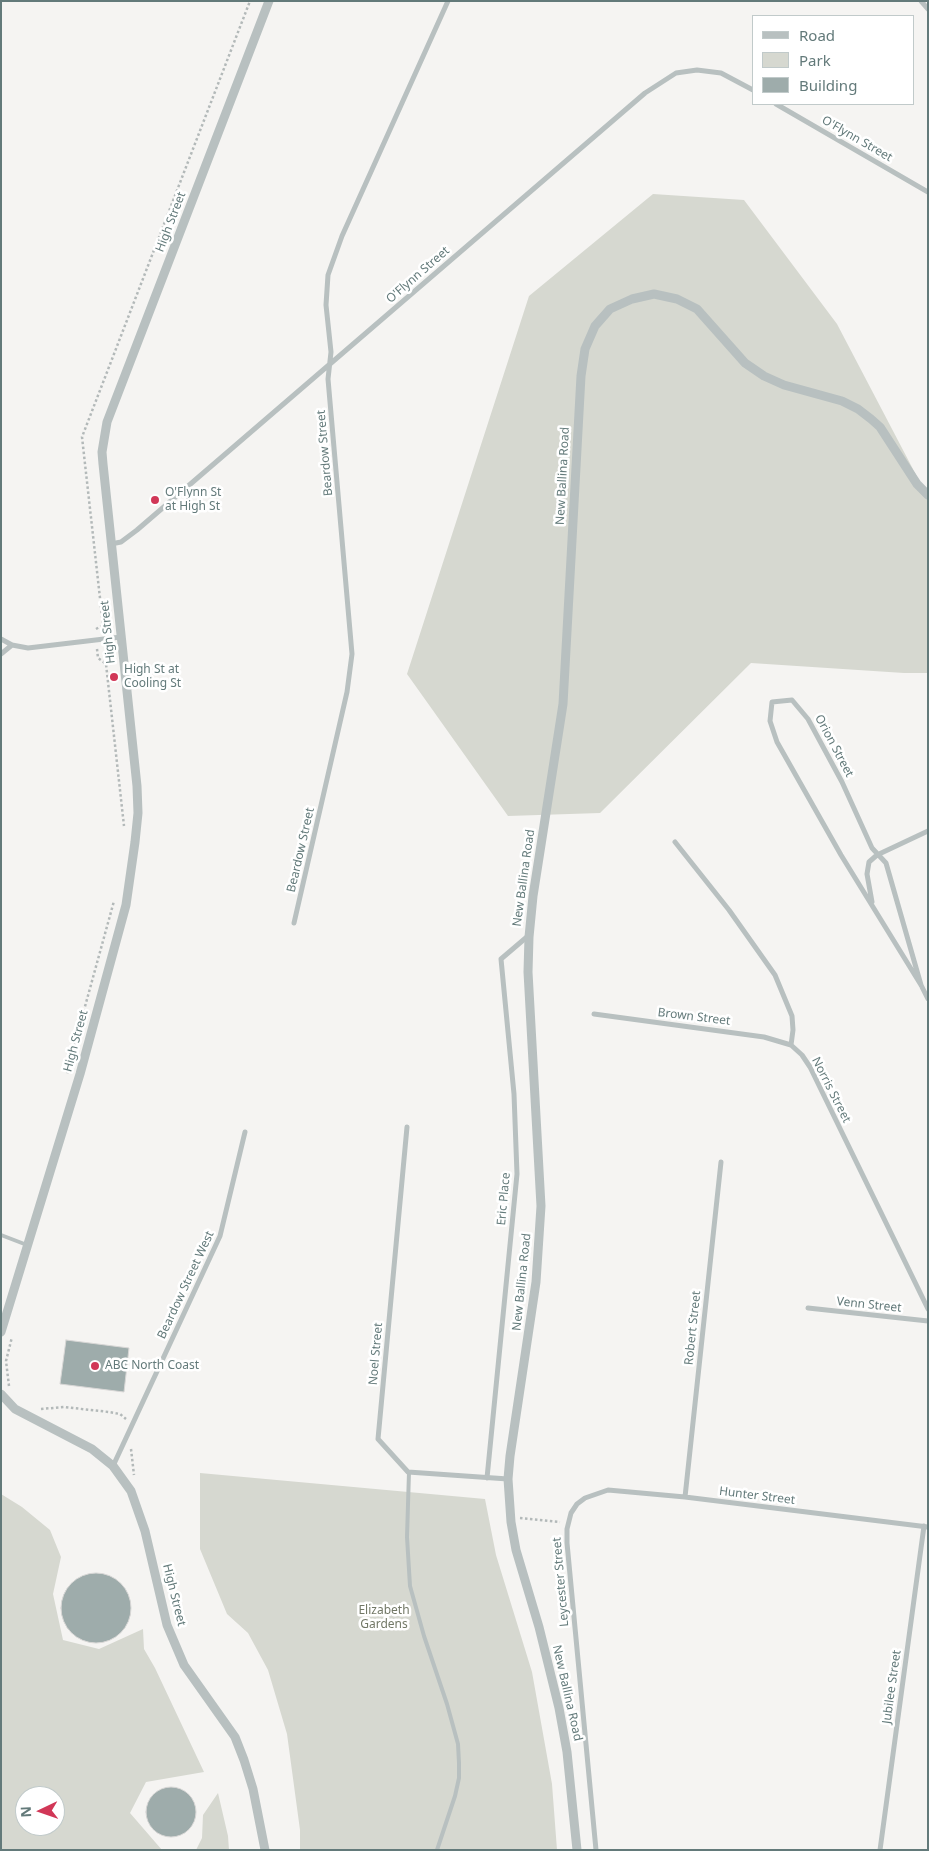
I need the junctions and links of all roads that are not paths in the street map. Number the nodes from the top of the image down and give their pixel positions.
1 (269, 1) edge
2 (448, 1) edge
3 (921, 1) edge
4 (928, 9) edge
5 (752, 89) edge
6 (778, 105) edge
7 (928, 192) edge
8 (330, 364) junction
9 (928, 495) edge
10 (111, 544) junction
11 (1, 638) edge
12 (121, 638) junction
13 (12, 645) junction
14 (1, 654) edge
15 (928, 831) edge
16 (676, 842) dead end
17 (877, 855) junction
18 (873, 904) junction
19 (294, 923) dead end
20 (529, 935) junction
21 (921, 984) junction
22 (928, 999) edge
23 (594, 1014) dead end
24 (791, 1045) junction
25 (407, 1127) dead end
26 (245, 1132) dead end
27 (721, 1162) dead end
28 (1, 1234) edge
29 (27, 1245) junction
30 (808, 1308) dead end
31 (928, 1309) edge
32 (928, 1321) edge
33 (1, 1332) edge
34 (1, 1394) edge
35 (113, 1466) junction
36 (410, 1472) junction
37 (487, 1478) junction
38 (508, 1479) junction
39 (685, 1497) junction
40 (585, 1498) joint
41 (926, 1526) edge
42 (265, 1850) edge
43 (437, 1850) edge
44 (577, 1850) edge
45 (596, 1850) edge
46 (880, 1850) edge

1 - 10 street, High Street
2 - 8 street, Beardow Street
3 - 4 street
5 - 8 street, O'Flynn Street
6 - 7 street, O'Flynn Street
8 - 10 street, O'Flynn Street
8 - 19 street, Beardow Street
9 - 20 street, New Ballina Road
10 - 12 street, High Street
11 - 13 street
12 - 13 street
12 - 29 street, High Street
13 - 14 street
15 - 17 street
16 - 24 street
17 - 18 street
17 - 18 street, Orion Street
17 - 21 street, Orion Street
18 - 21 street, Orion Street
20 - 37 street, Eric Place
20 - 38 street, New Ballina Road
21 - 22 street, Orion Street
23 - 24 street, Brown Street
24 - 31 street, Norris Street
25 - 36 street, Noel Street
26 - 35 street, Beardow Street West
27 - 39 street, Robert Street
28 - 29 lane
29 - 33 street, High Street
30 - 32 street, Venn Street
34 - 35 street, High Street
35 - 42 street, High Street
36 - 37 street
36 - 43 lane
37 - 38 street
38 - 44 street, New Ballina Road
39 - 40 street, Hunter Street
39 - 41 street, Hunter Street
40 - 45 street, Leycester Street
41 - 46 street, Jubilee Street

